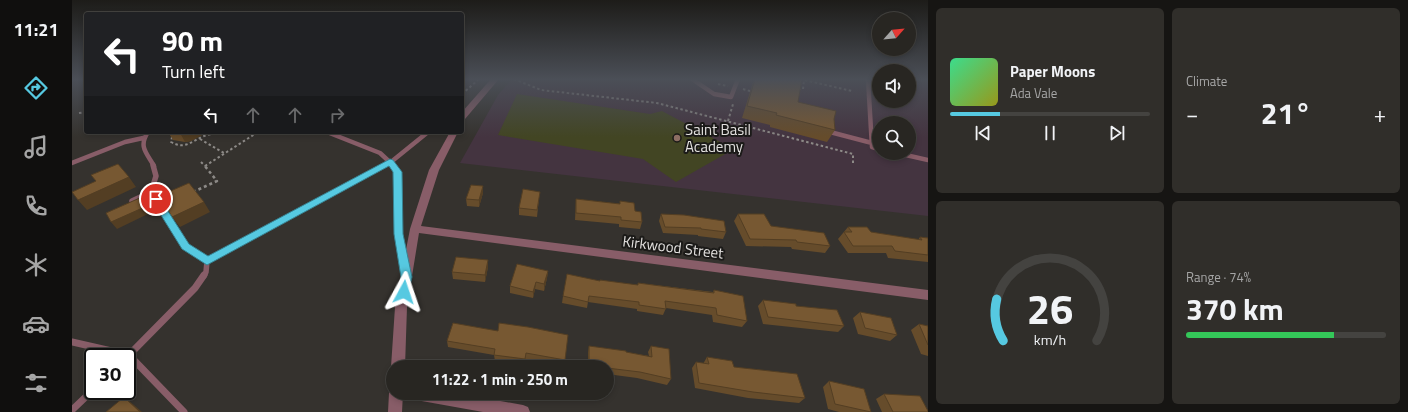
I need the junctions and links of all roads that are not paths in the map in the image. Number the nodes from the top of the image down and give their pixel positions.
1 (477, 98) edge
2 (869, 98) edge
3 (464, 113) edge
4 (830, 132) edge
5 (146, 134) edge
6 (332, 134) edge
7 (425, 134) edge
8 (453, 134) edge
9 (143, 138) junction
10 (872, 142) joint
11 (916, 157) edge
12 (928, 160) edge
13 (390, 162) junction
14 (72, 163) edge
15 (151, 192) junction
16 (125, 204) edge
17 (415, 229) junction
18 (207, 261) junction
19 (406, 277) junction
20 (928, 296) edge
21 (72, 342) edge
22 (98, 348) edge
23 (136, 348) edge
24 (398, 360) edge
25 (136, 364) edge
26 (84, 399) edge
27 (396, 400) edge
28 (455, 400) edge
29 (72, 410) edge
30 (184, 412) edge
31 (395, 412) edge
32 (523, 412) edge

1 - 3 street
2 - 10 lane
4 - 10 lane
5 - 9 lane
6 - 13 lane
7 - 13 lane
8 - 17 street
9 - 14 lane
9 - 15 lane
11 - 12 lane
13 - 18 lane
13 - 19 lane
15 - 16 lane
15 - 18 lane
17 - 19 street
17 - 20 street, Kirkwood Street
18 - 23 lane
19 - 24 street
21 - 22 lane
25 - 30 lane
26 - 29 lane
27 - 31 street
28 - 32 street

